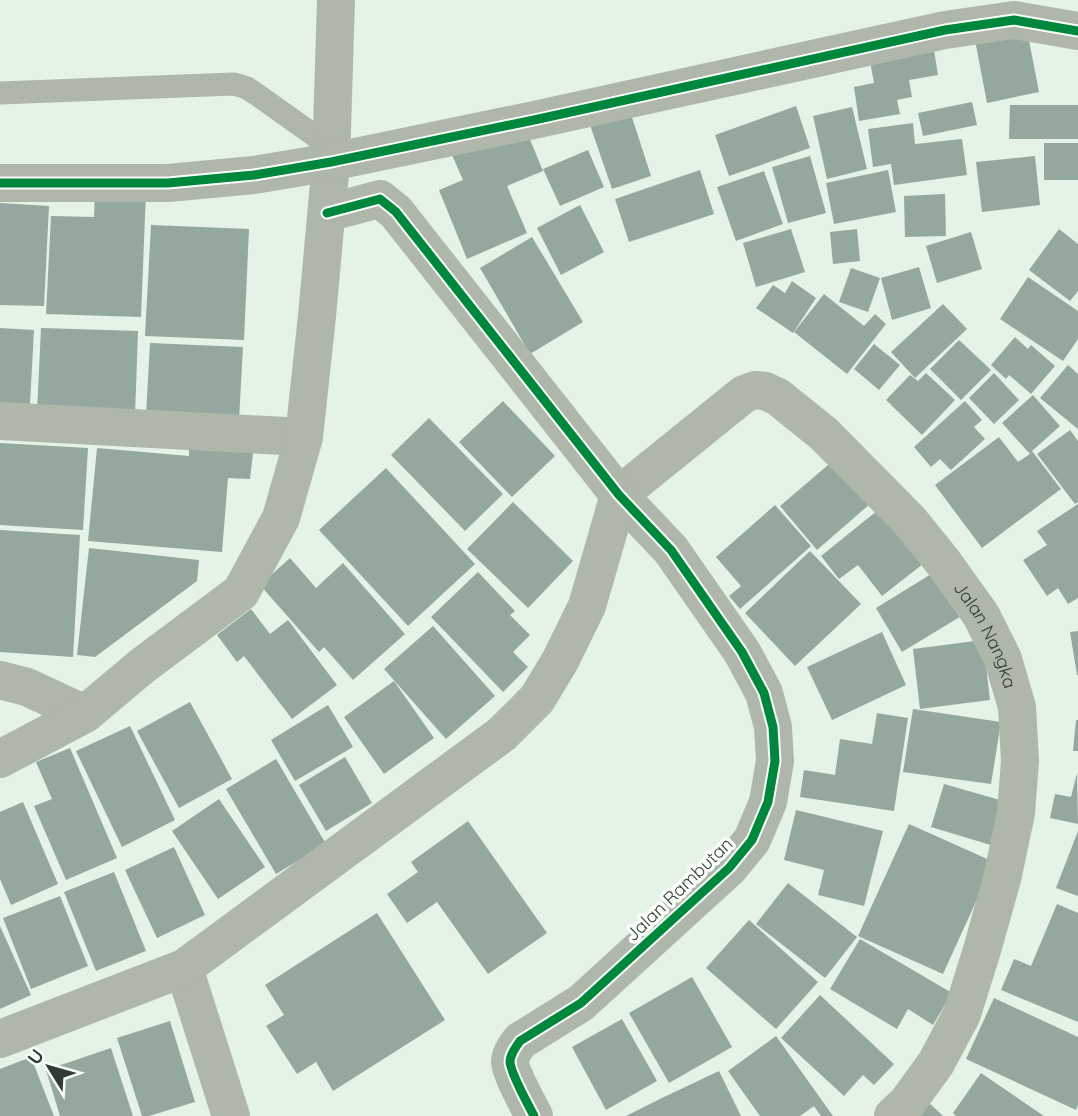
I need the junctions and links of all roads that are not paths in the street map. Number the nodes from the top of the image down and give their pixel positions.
1 (336, 0) edge
2 (1015, 10) edge
3 (1078, 31) edge
4 (0, 93) edge
5 (331, 155) junction
6 (0, 183) edge
7 (327, 213) junction
8 (0, 421) edge
9 (304, 437) junction
10 (618, 495) junction
11 (0, 680) edge
12 (85, 714) junction
13 (0, 759) edge
14 (184, 968) junction
15 (0, 1039) edge
16 (231, 1116) edge
17 (534, 1116) edge
18 (893, 1116) edge

1 - 5 street
2 - 3 street
2 - 5 street
4 - 5 lane
5 - 6 street
5 - 7 street
7 - 9 street
7 - 10 street, Jalan Rambutan
8 - 9 street
9 - 12 street
10 - 14 street
10 - 17 street, Jalan Rambutan
10 - 18 street, Jalan Nangka
11 - 12 street
12 - 13 street
14 - 15 street
14 - 16 street

